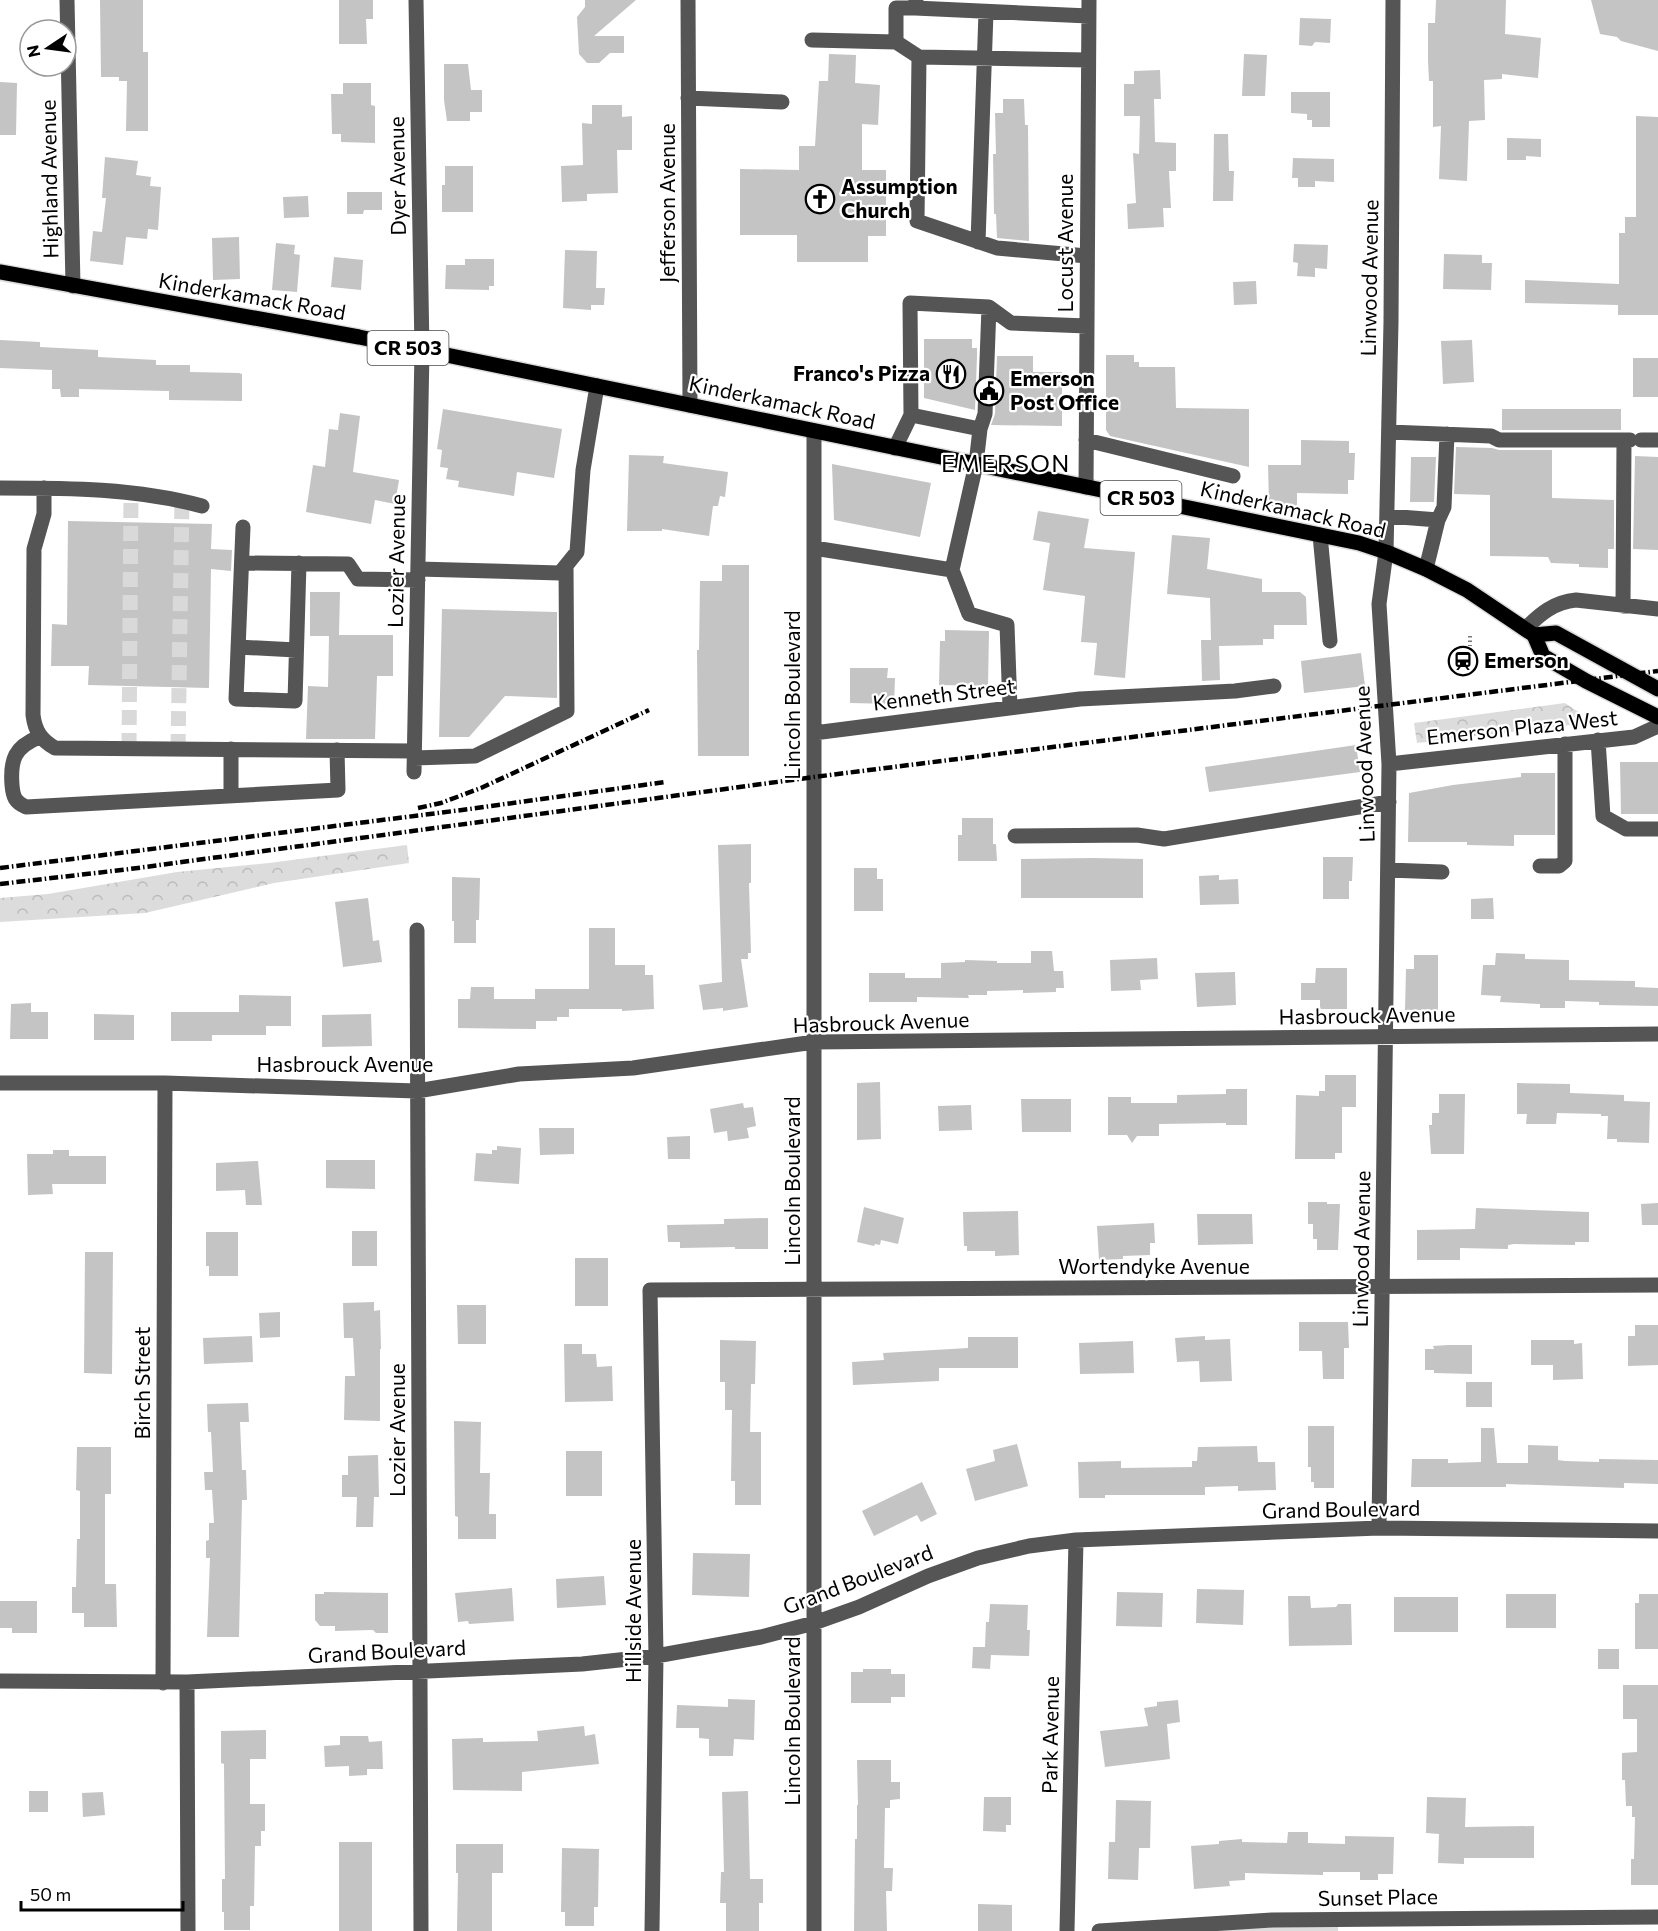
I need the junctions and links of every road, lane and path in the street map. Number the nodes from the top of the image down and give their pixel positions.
1 (67, 0) edge
2 (416, 0) edge
3 (688, 0) edge
4 (1089, 0) edge
5 (1393, 0) edge
6 (915, 4) edge
7 (986, 12) junction
8 (1089, 16) junction
9 (812, 40) dead end
10 (896, 42) junction
11 (919, 57) junction
12 (983, 58) junction
13 (1088, 60) junction
14 (688, 98) junction
15 (782, 102) dead end
16 (978, 242) junction
17 (1087, 256) junction
18 (0, 272) edge
19 (73, 286) junction
20 (989, 307) junction
21 (1087, 326) junction
22 (422, 351) junction
23 (597, 386) junction
24 (690, 405) junction
25 (911, 415) junction
26 (980, 429) junction
27 (814, 431) junction
28 (1389, 432) junction
29 (1447, 434) junction
30 (1086, 440) junction
31 (1631, 440) junction
32 (1658, 440) edge
33 (895, 448) junction
34 (976, 464) junction
35 (1233, 476) dead end
36 (1086, 487) junction
37 (0, 488) edge
38 (44, 488) junction
39 (202, 506) dead end
40 (1387, 516) junction
41 (1438, 520) junction
42 (243, 528) dead end
43 (1320, 535) junction
44 (814, 548) junction
45 (1386, 552) junction
46 (242, 563) junction
47 (299, 564) junction
48 (566, 566) junction
49 (1426, 569) junction
50 (952, 570) junction
51 (418, 574) junction
52 (1623, 606) junction
53 (1658, 609) edge
54 (1529, 632) junction
55 (1470, 636) dead end
56 (1330, 641) dead end
57 (1470, 646) dead end
58 (238, 647) junction
59 (297, 650) junction
60 (1274, 686) dead end
61 (1658, 689) edge
62 (1010, 708) junction
63 (1658, 717) edge
64 (1658, 726) edge
65 (814, 733) junction
66 (39, 736) junction
67 (1598, 741) junction
68 (1565, 744) junction
69 (231, 749) junction
70 (336, 750) junction
71 (414, 760) junction
72 (1389, 764) junction
73 (231, 796) junction
74 (1389, 802) junction
75 (1658, 829) edge
76 (1016, 836) dead end
77 (1540, 866) dead end
78 (1388, 870) junction
79 (1442, 872) dead end
80 (417, 930) dead end
81 (1658, 1034) edge
82 (1387, 1037) junction
83 (814, 1042) junction
84 (0, 1083) edge
85 (165, 1083) junction
86 (417, 1090) junction
87 (1658, 1285) edge
88 (1383, 1287) junction
89 (650, 1290) joint
90 (814, 1290) junction
91 (1379, 1528) junction
92 (1658, 1531) edge
93 (1076, 1540) junction
94 (814, 1623) junction
95 (656, 1656) junction
96 (421, 1671) junction
97 (0, 1681) edge
98 (187, 1682) junction
99 (163, 1683) junction
100 (1658, 1917) edge
101 (188, 1931) edge
102 (422, 1931) edge
103 (652, 1931) edge
104 (814, 1931) edge
105 (1067, 1931) edge
106 (1099, 1931) edge

1 - 19 street, Highland Avenue
2 - 22 street, Dyer Avenue
3 - 14 street, Jefferson Avenue
4 - 8 street, Locust Avenue
5 - 28 street, Linwood Avenue
6 - 7 street
6 - 10 street
7 - 8 street
7 - 12 street
8 - 13 street, Locust Avenue
9 - 10 street
10 - 11 street
11 - 12 street
11 - 16 street
12 - 13 street
12 - 16 street
13 - 17 street, Locust Avenue
14 - 15 street
14 - 24 street, Jefferson Avenue
16 - 17 street
17 - 21 street, Locust Avenue
18 - 19 main road, Kinderkamack Road / CR 503
19 - 22 main road, Kinderkamack Road / CR 503
20 - 21 street
20 - 25 street
20 - 26 street
21 - 30 street, Locust Avenue
22 - 23 main road, Kinderkamack Road / CR 503
22 - 51 street, Lozier Avenue
23 - 24 main road, Kinderkamack Road / CR 503
23 - 48 street
24 - 27 main road, Kinderkamack Road / CR 503
25 - 26 street
25 - 33 street
26 - 34 street
27 - 33 main road, Kinderkamack Road / CR 503
27 - 44 street, Lincoln Boulevard
28 - 29 street
28 - 40 street, Linwood Avenue
29 - 31 street
29 - 41 street
30 - 35 street
30 - 36 street, Locust Avenue
31 - 32 street
31 - 52 street
33 - 34 main road, Kinderkamack Road / CR 503
34 - 36 main road, Kinderkamack Road / CR 503
34 - 50 street
36 - 43 main road, Kinderkamack Road / CR 503
37 - 38 street
38 - 39 street
38 - 66 street
40 - 41 street
40 - 45 street, Linwood Avenue
41 - 49 street
42 - 46 street
43 - 45 main road, Kinderkamack Road / CR 503
43 - 56 street
44 - 50 street
44 - 65 street, Lincoln Boulevard
45 - 49 main road, Kinderkamack Road / CR 503
45 - 72 street, Linwood Avenue
46 - 47 street
46 - 58 street
47 - 51 street
47 - 59 street
48 - 51 street
48 - 71 street
49 - 54 main road, Kinderkamack Road / CR 503
50 - 62 street
51 - 71 street, Lozier Avenue
52 - 53 street
52 - 54 street
54 - 61 main road
54 - 63 main road, Kinderkamack Road / CR 503
55 - 57 path
58 - 59 street
58 - 59 street
60 - 62 street, Kenneth Street
62 - 65 street, Kenneth Street
64 - 67 street, Emerson Plaza West
65 - 83 street, Lincoln Boulevard
66 - 69 street
66 - 73 street
67 - 68 street, Emerson Plaza West
67 - 75 street
68 - 72 street, Emerson Plaza West
68 - 77 street
69 - 70 street
69 - 73 street
70 - 71 street
70 - 73 street
72 - 74 street, Linwood Avenue
74 - 76 street
74 - 78 street, Linwood Avenue
78 - 79 street
78 - 82 street, Linwood Avenue
80 - 86 street, Lozier Avenue
81 - 82 street, Hasbrouck Avenue
82 - 83 street, Hasbrouck Avenue
82 - 88 street, Linwood Avenue
83 - 86 street, Hasbrouck Avenue
83 - 90 street, Lincoln Boulevard
84 - 85 street, Hasbrouck Avenue
85 - 86 street, Hasbrouck Avenue
85 - 99 street, Birch Street
86 - 96 street, Lozier Avenue
87 - 88 street, Wortendyke Avenue
88 - 90 street, Wortendyke Avenue
88 - 91 street, Linwood Avenue
89 - 90 street, Wortendyke Avenue
89 - 95 street, Hillside Avenue
90 - 94 street, Lincoln Boulevard
91 - 92 street, Grand Boulevard
91 - 93 street, Grand Boulevard
93 - 94 street, Grand Boulevard
93 - 105 street, Park Avenue
94 - 95 street, Grand Boulevard
94 - 104 street, Lincoln Boulevard
95 - 96 street, Grand Boulevard
95 - 103 street, Hillside Avenue
96 - 98 street, Grand Boulevard
96 - 102 street, Lozier Avenue
97 - 99 street, Grand Boulevard
98 - 99 street, Grand Boulevard
98 - 101 street
100 - 106 street, Sunset Place

